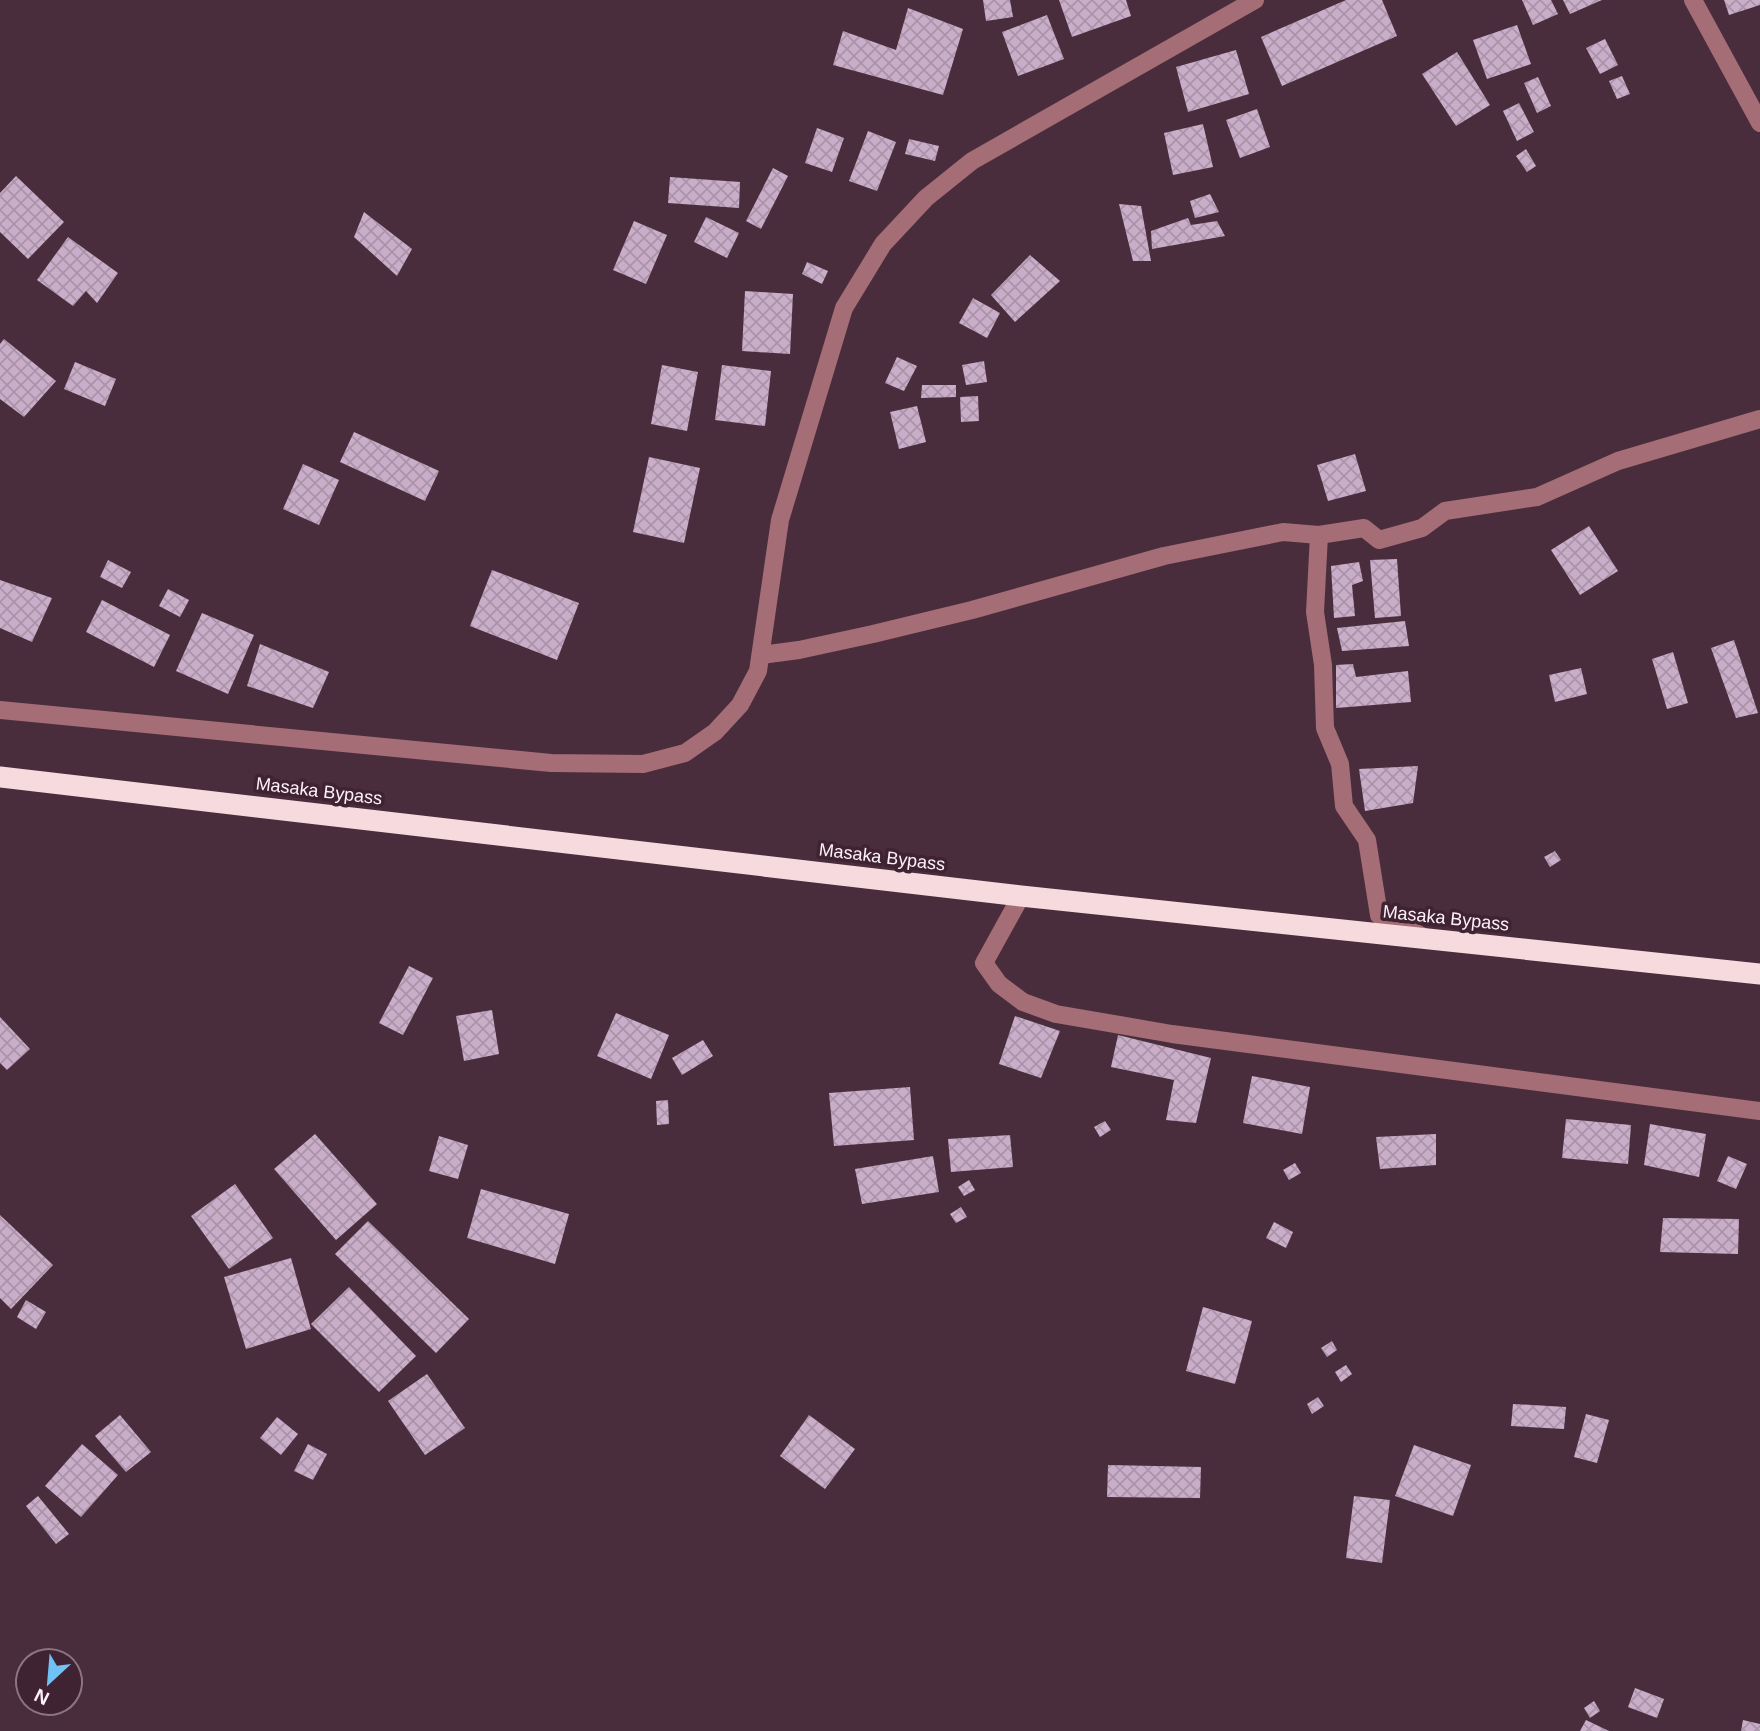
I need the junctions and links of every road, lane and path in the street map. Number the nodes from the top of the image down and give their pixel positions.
1 (1255, 0) edge
2 (1693, 0) edge
3 (1757, 111) edge
4 (1760, 419) edge
5 (1319, 535) junction
6 (761, 655) junction
7 (0, 710) edge
8 (0, 777) edge
9 (1021, 896) junction
10 (1428, 939) junction
11 (1760, 974) edge
12 (1760, 1111) edge

1 - 6 street
2 - 3 street
4 - 5 street
5 - 6 street
5 - 10 street
6 - 7 street
8 - 9 highway, Masaka Bypass
9 - 10 highway, Masaka Bypass
9 - 12 street
10 - 11 highway, Masaka Bypass

